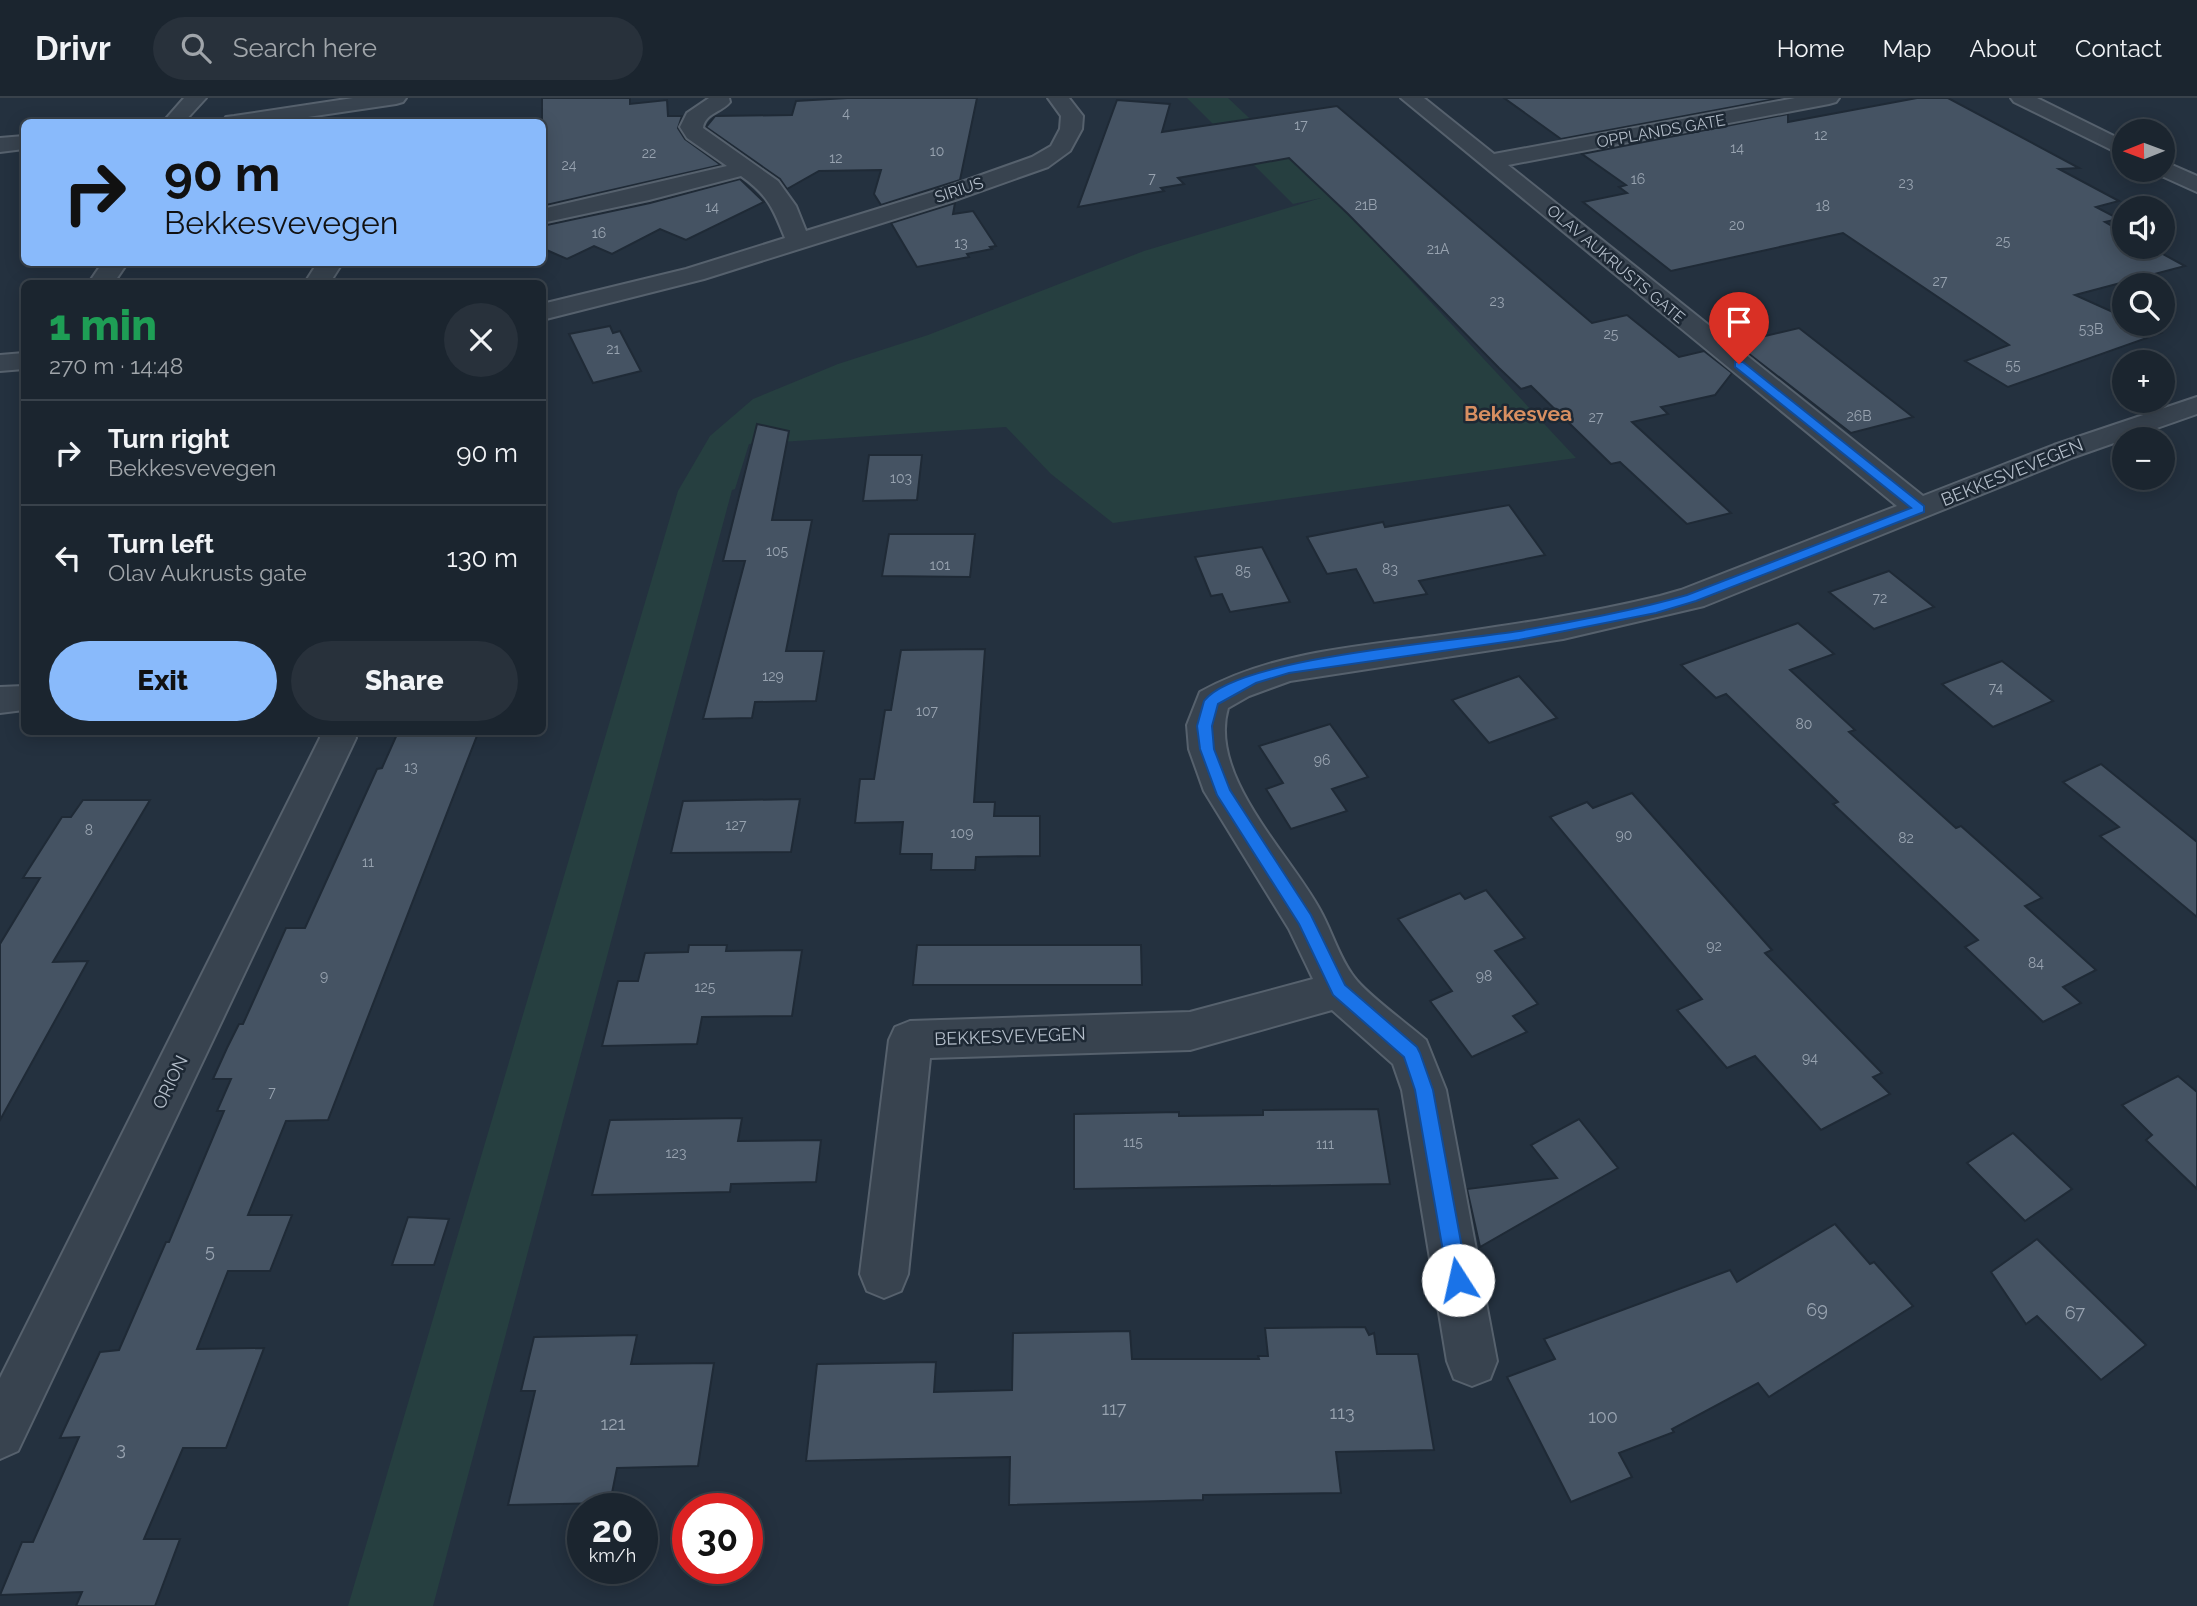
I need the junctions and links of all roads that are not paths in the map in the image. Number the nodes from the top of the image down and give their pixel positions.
1 (196, 98) edge
2 (396, 98) edge
3 (719, 98) edge
4 (1058, 98) edge
5 (1411, 98) edge
6 (1829, 98) edge
7 (2021, 98) edge
8 (176, 119) edge
9 (253, 119) edge
10 (21, 143) edge
11 (2112, 143) edge
12 (0, 145) edge
13 (1492, 162) junction
14 (745, 168) junction
15 (2175, 175) edge
16 (2197, 185) edge
17 (546, 215) edge
18 (798, 241) junction
19 (546, 311) edge
20 (21, 361) edge
21 (0, 363) edge
22 (2197, 405) edge
23 (1920, 509) junction
24 (21, 698) edge
25 (0, 700) edge
26 (338, 735) edge
27 (1339, 990) junction
28 (884, 1274) dead end
29 (1472, 1361) dead end
30 (0, 1433) edge

1 - 8 street
2 - 9 street
3 - 14 street
4 - 18 street, SIRIUS
5 - 13 street, OLAV AUKRUSTS GATE
6 - 13 street, OPPLANDS GATE
7 - 11 street
10 - 12 street
13 - 23 street, OLAV AUKRUSTS GATE
14 - 17 street
14 - 18 street
15 - 16 street
18 - 19 street, SIRIUS
20 - 21 street
22 - 23 street, BEKKESVEVEGEN
23 - 27 street, BEKKESVEVEGEN
24 - 25 street
26 - 30 street, ORION
27 - 28 street, BEKKESVEVEGEN
27 - 29 street, BEKKESVEVEGEN

